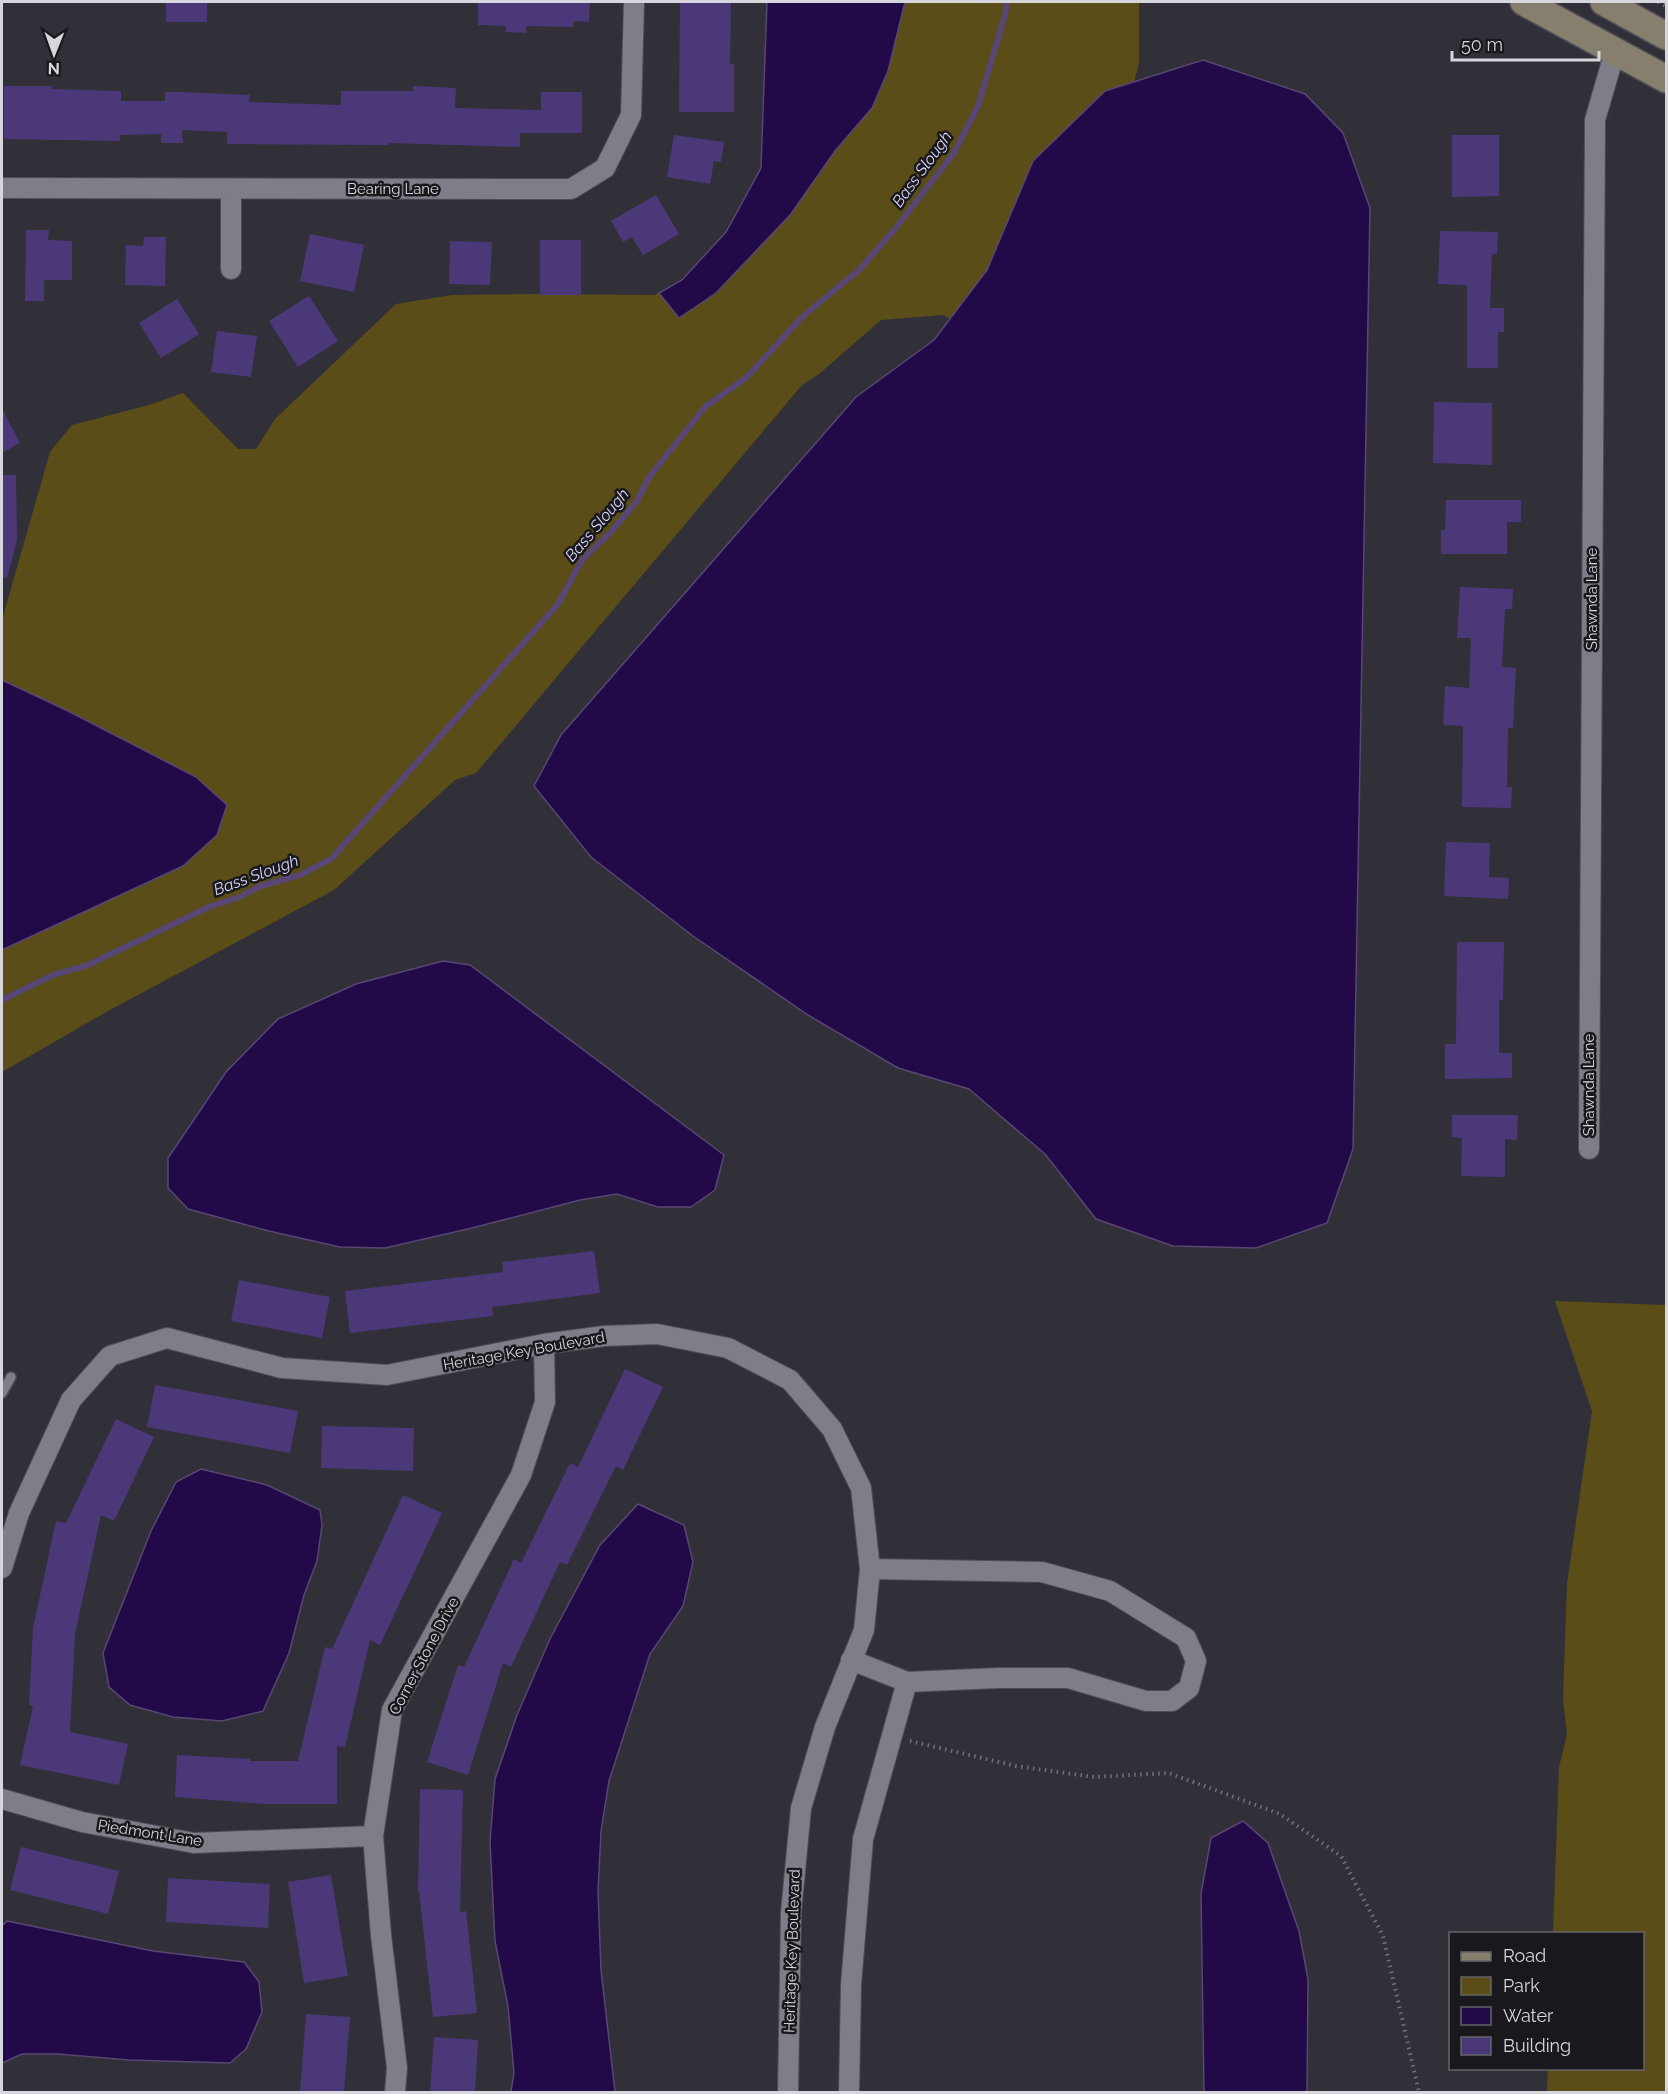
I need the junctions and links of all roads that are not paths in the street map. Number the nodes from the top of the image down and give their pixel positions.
1 (634, 2) edge
2 (1524, 2) edge
3 (1604, 2) edge
4 (1666, 36) edge
5 (1615, 51) junction
6 (1666, 79) edge
7 (2, 188) edge
8 (231, 189) junction
9 (231, 269) dead end
10 (1589, 1149) dead end
11 (544, 1344) junction
12 (11, 1377) dead end
13 (2, 1393) edge
14 (2, 1568) edge
15 (870, 1569) junction
16 (852, 1660) junction
17 (907, 1682) junction
18 (2, 1799) edge
19 (373, 1836) junction
20 (395, 2092) edge
21 (788, 2092) edge
22 (849, 2092) edge

1 - 8 street, Bearing Lane
2 - 5 main road
3 - 4 main road
5 - 6 main road
5 - 10 street, Shawnda Lane
7 - 8 street, Bearing Lane
8 - 9 street
11 - 14 street, Heritage Key Boulevard
11 - 15 street, Heritage Key Boulevard
11 - 19 street, Corner Stone Drive
12 - 13 lane
15 - 16 street, Heritage Key Boulevard
15 - 17 street
16 - 17 street
16 - 21 street, Heritage Key Boulevard
17 - 22 street
18 - 19 street, Piedmont Lane
19 - 20 street, Corner Stone Drive

